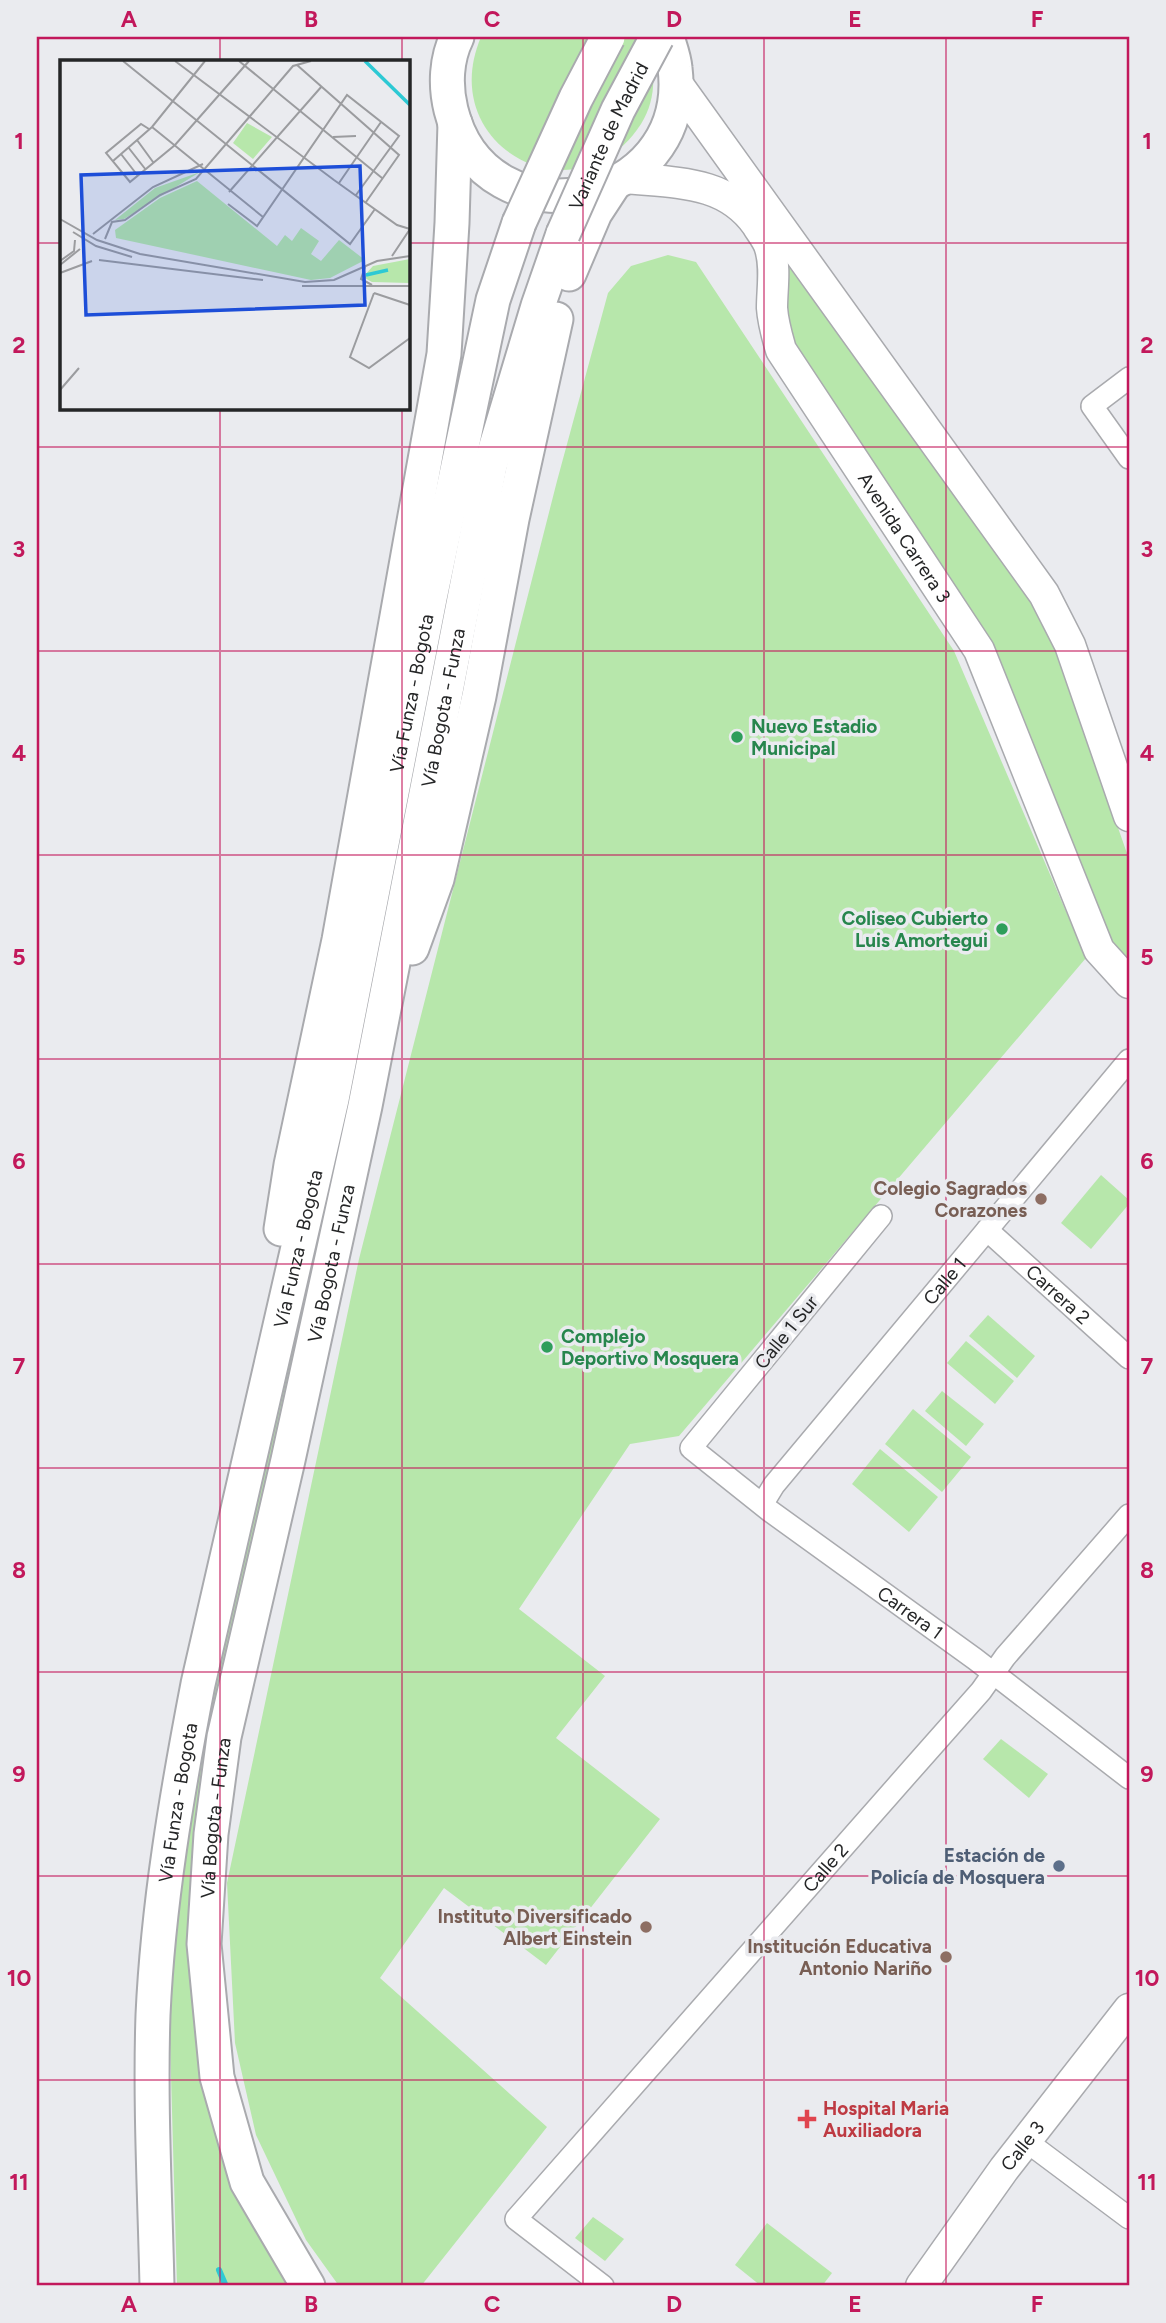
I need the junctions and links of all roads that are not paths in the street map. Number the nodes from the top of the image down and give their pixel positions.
1 (608, 37) edge
2 (657, 37) edge
3 (448, 47) edge
4 (676, 55) edge
5 (455, 123) junction
6 (620, 181) junction
7 (563, 234) joint
8 (1129, 378) edge
9 (1129, 458) edge
10 (1129, 816) edge
11 (1129, 982) edge
12 (384, 1007) junction
13 (1129, 1060) edge
14 (881, 1216) dead end
15 (987, 1230) junction
16 (1129, 1358) edge
17 (691, 1448) joint
18 (244, 1484) junction
19 (763, 1503) junction
20 (1129, 1515) edge
21 (992, 1673) junction
22 (1129, 1778) edge
23 (1129, 2008) edge
24 (1026, 2141) junction
25 (1129, 2218) edge
26 (158, 2286) edge
27 (308, 2286) edge
28 (603, 2286) edge
29 (921, 2286) edge

1 - 18 main road, Vía Funza - Bogota, bridge
2 - 7 main road, Variante de Madrid, bridge
3 - 5 main road
4 - 6 main road
4 - 10 main road
5 - 6 main road
5 - 18 main road
6 - 11 main road, Avenida Carrera 3
6 - 12 main road
7 - 12 main road, Vía Bogota - Funza
8 - 9 street
12 - 27 main road, Vía Bogota - Funza
13 - 15 street, Calle 1
14 - 17 street, Calle 1 Sur
15 - 16 street, Carrera 2
15 - 19 street, Calle 1
17 - 19 street, Carrera 1
18 - 26 main road, Vía Funza - Bogota
19 - 21 street, Carrera 1
20 - 21 street, Calle 2
21 - 22 street, Carrera 1
21 - 28 street, Calle 2
23 - 24 main road, Calle 3
24 - 25 street
24 - 29 main road, Calle 3

